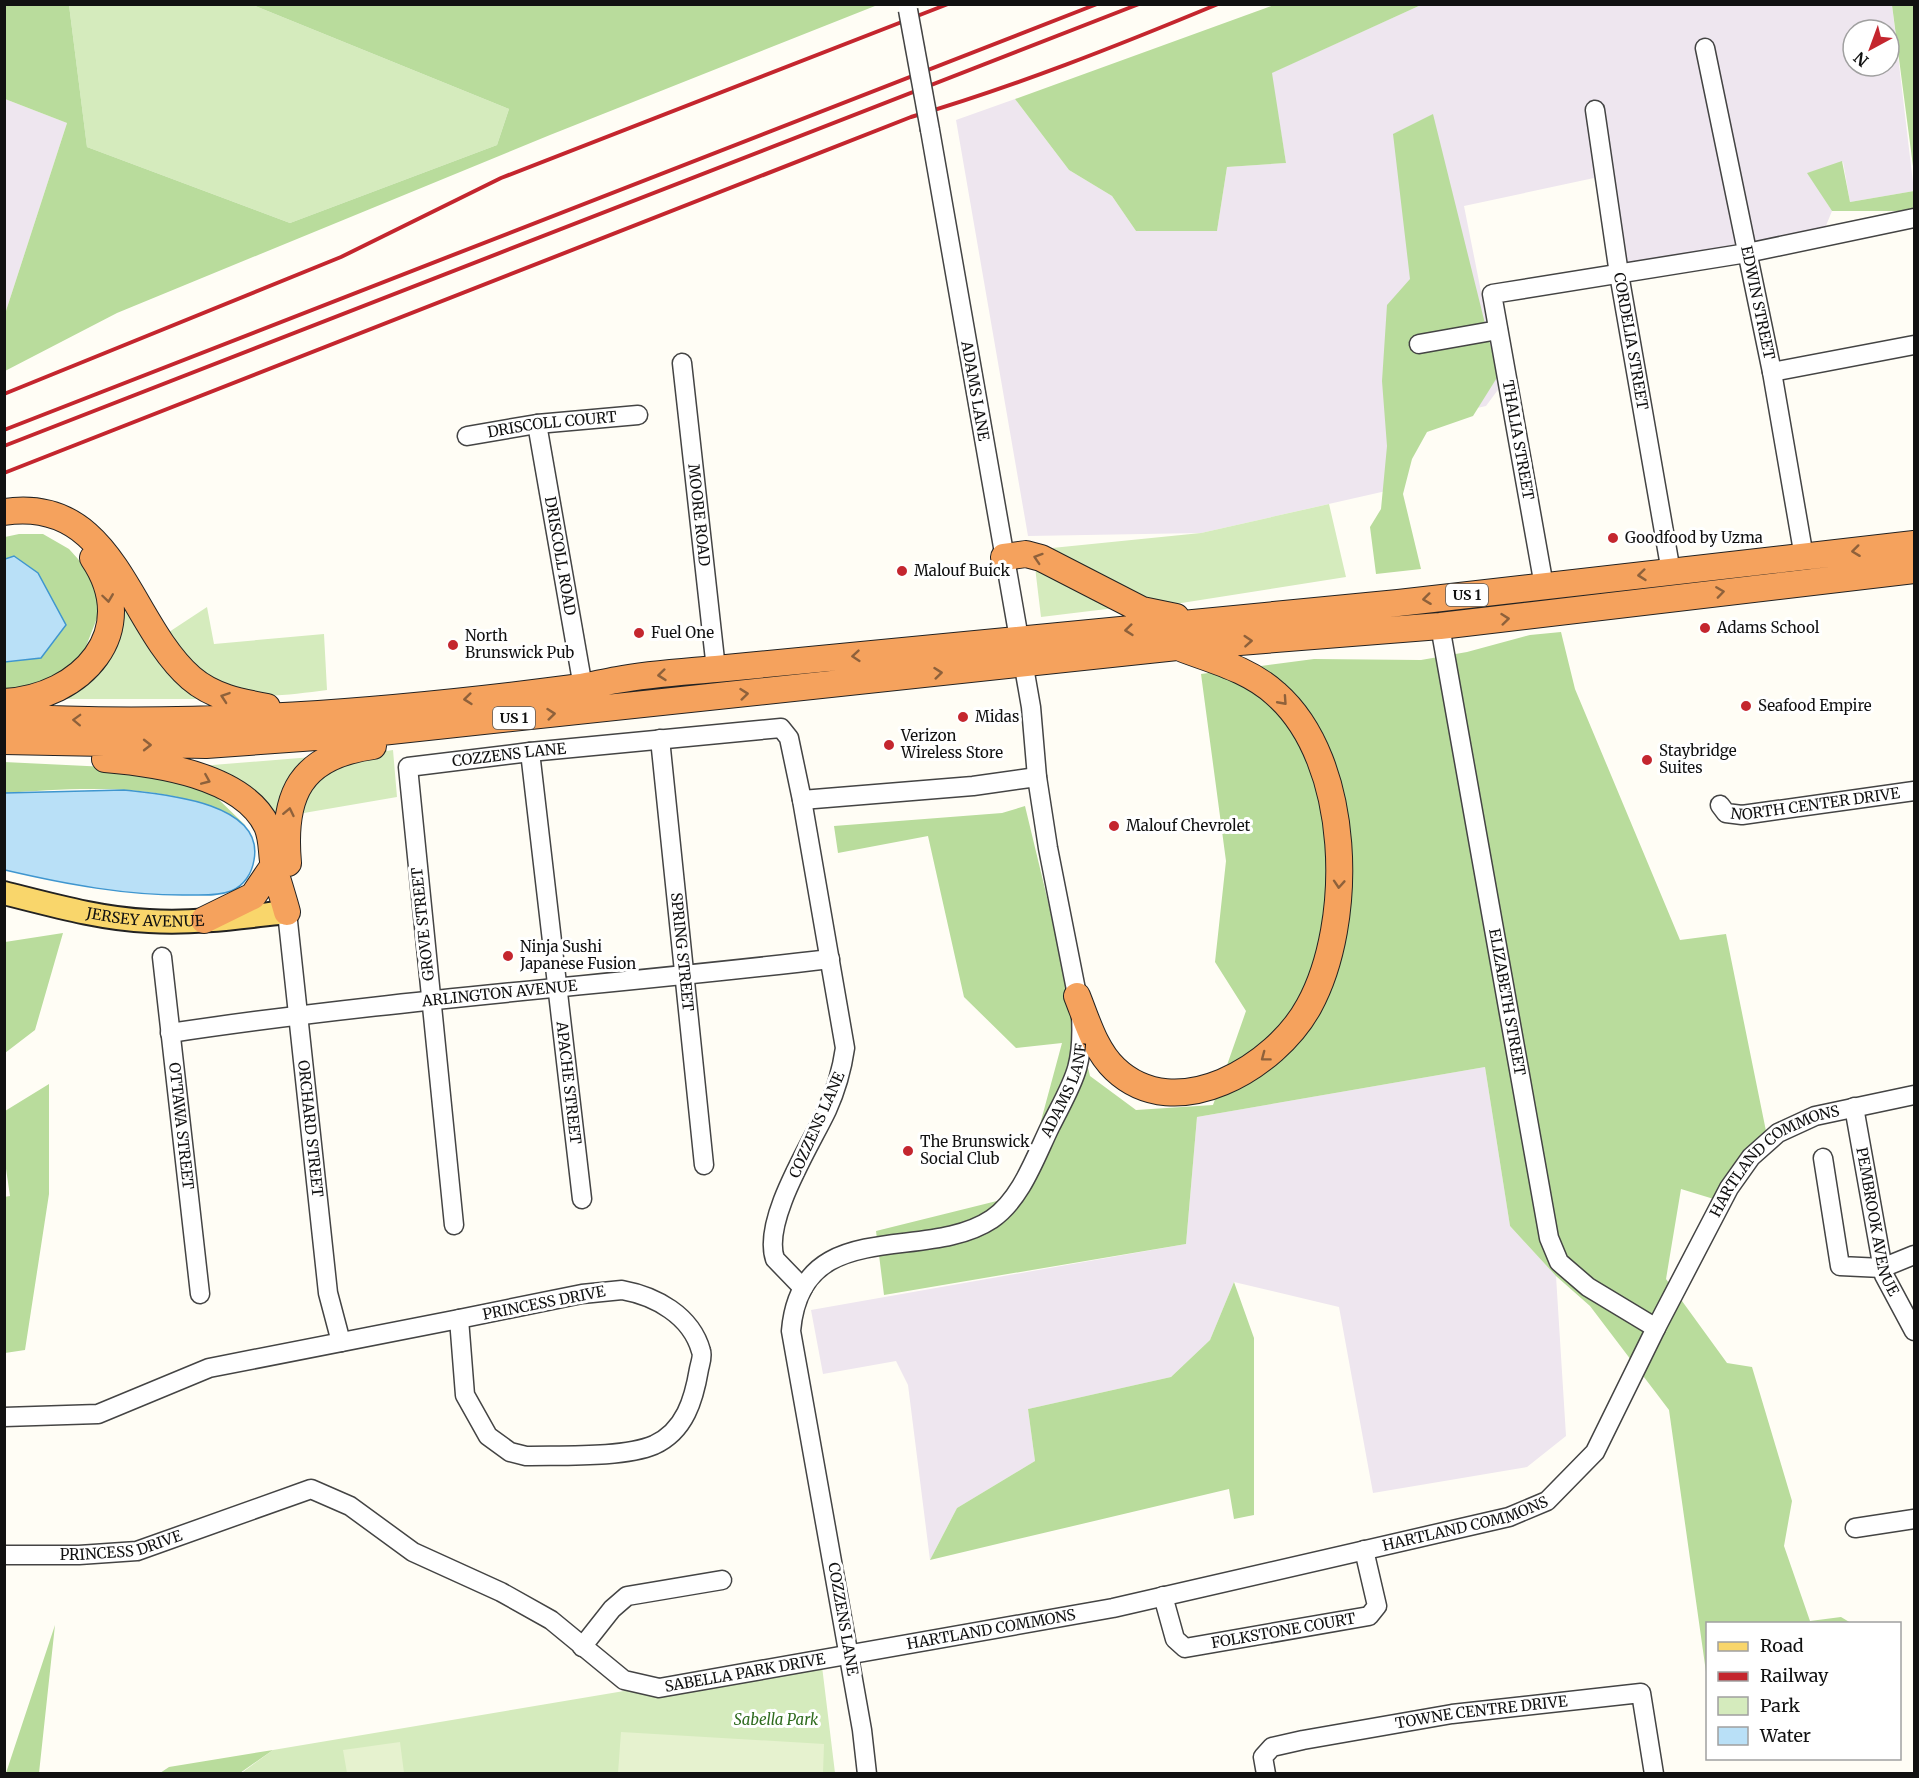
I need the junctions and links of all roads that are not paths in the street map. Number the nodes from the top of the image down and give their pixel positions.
1 (908, 7) edge
2 (1705, 48) dead end
3 (1594, 110) dead end
4 (1914, 219) edge
5 (1748, 253) junction
6 (1619, 274) junction
7 (1498, 330) junction
8 (1419, 344) dead end
9 (1914, 345) edge
10 (681, 363) dead end
11 (1772, 372) junction
12 (638, 415) dead end
13 (537, 424) junction
14 (466, 436) dead end
15 (4, 512) edge
16 (4, 525) edge
17 (1914, 544) edge
18 (1004, 556) junction
19 (1804, 557) junction
20 (1914, 570) edge
21 (1671, 572) junction
22 (1544, 586) junction
23 (1212, 621) junction
24 (1440, 626) junction
25 (1177, 646) junction
26 (1021, 653) junction
27 (716, 669) junction
28 (583, 687) junction
29 (4, 702) edge
30 (303, 715) junction
31 (4, 717) edge
32 (499, 720) junction
33 (660, 739) junction
34 (4, 742) edge
35 (530, 752) junction
36 (408, 767) joint
37 (1037, 777) junction
38 (1914, 791) edge
39 (802, 801) junction
40 (1720, 805) dead end
41 (274, 865) junction
42 (4, 893) edge
43 (287, 912) junction
44 (204, 920) junction
45 (162, 957) dead end
46 (830, 959) junction
47 (685, 976) junction
48 (557, 989) junction
49 (1077, 996) junction
50 (431, 1001) junction
51 (298, 1014) junction
52 (170, 1033) junction
53 (1914, 1095) edge
54 (1854, 1107) junction
55 (1823, 1158) dead end
56 (704, 1165) dead end
57 (582, 1199) dead end
58 (453, 1225) dead end
59 (1914, 1255) edge
60 (1882, 1268) junction
61 (803, 1288) junction
62 (200, 1294) dead end
63 (459, 1319) junction
64 (1656, 1328) junction
65 (1914, 1331) edge
66 (341, 1342) junction
67 (4, 1416) edge
68 (1914, 1519) edge
69 (1855, 1528) dead end
70 (1364, 1550) junction
71 (4, 1555) edge
72 (722, 1580) dead end
73 (1163, 1596) junction
74 (582, 1647) junction
75 (848, 1653) junction
76 (867, 1773) edge
77 (1266, 1773) edge
78 (1654, 1773) edge

1 - 18 street, ADAMS LANE, bridge
2 - 5 street, EDWIN STREET
3 - 6 street, CORDELIA STREET
4 - 5 street
5 - 6 street
5 - 11 street, EDWIN STREET
6 - 7 street, THALIA STREET
6 - 21 street, CORDELIA STREET
7 - 8 street
7 - 22 street, THALIA STREET
9 - 11 street
10 - 27 street, MOORE ROAD
11 - 19 street, EDWIN STREET
12 - 13 street, DRISCOLL COURT
13 - 14 street, DRISCOLL COURT
13 - 28 street, DRISCOLL ROAD
30 -> 15 highway
16 -> 29 highway
17 -> 19 highway, US 1
23 -> 18 highway
18 - 26 street, ADAMS LANE
19 - 21 highway, US 1
24 -> 20 highway, US 1
21 -> 22 highway, US 1
22 -> 23 highway, US 1
23 -> 26 highway, US 1
25 -> 24 highway, US 1
24 - 64 street, ELIZABETH STREET
25 - 26 highway, US 1
25 -> 49 highway
26 -> 27 highway, US 1
32 -> 26 highway, US 1
26 - 37 street, ADAMS LANE
27 -> 28 highway, US 1
28 -> 30 highway, US 1
30 -> 31 highway, US 1
34 -> 32 highway, US 1
43 -> 32 highway
33 - 35 street, COZZENS LANE
33 - 39 street, COZZENS LANE
33 - 47 street, SPRING STREET
34 -> 41 highway
35 - 36 street, COZZENS LANE
35 - 48 street, APACHE STREET
36 - 50 street, GROVE STREET
37 - 39 street
37 - 49 street, ADAMS LANE
38 - 40 street, NORTH CENTER DRIVE
39 - 46 street, COZZENS LANE
41 - 43 highway
41 - 44 highway
42 - 44 main road, JERSEY AVENUE
43 - 44 main road, JERSEY AVENUE
43 - 51 street, ORCHARD STREET
45 - 52 street, OTTAWA STREET
46 - 47 street, ARLINGTON AVENUE
46 - 61 street, COZZENS LANE
47 - 48 street, ARLINGTON AVENUE
47 - 56 street, SPRING STREET
48 - 50 street, ARLINGTON AVENUE
48 - 57 street, APACHE STREET
49 - 61 street, ADAMS LANE
50 - 51 street, ARLINGTON AVENUE
50 - 58 street, GROVE STREET
51 - 52 street, ARLINGTON AVENUE
51 - 66 street, ORCHARD STREET
52 - 62 street, OTTAWA STREET
53 - 54 street, HARTLAND COMMONS
54 - 60 street, PEMBROOK AVENUE
54 - 64 street, HARTLAND COMMONS
55 - 60 street
59 - 60 street
60 - 65 street, PEMBROOK AVENUE
61 - 75 street, COZZENS LANE
63 - 63 street, PRINCESS DRIVE
63 - 66 street, PRINCESS DRIVE
64 - 70 street, HARTLAND COMMONS
66 - 67 street, PRINCESS DRIVE
68 - 69 street
70 - 73 street, HARTLAND COMMONS
70 - 73 street, FOLKSTONE COURT
71 - 74 street, PRINCESS DRIVE
72 - 74 street
73 - 75 street, HARTLAND COMMONS
74 - 75 street, SABELLA PARK DRIVE
75 - 76 street, COZZENS LANE
77 - 78 street, TOWNE CENTRE DRIVE

